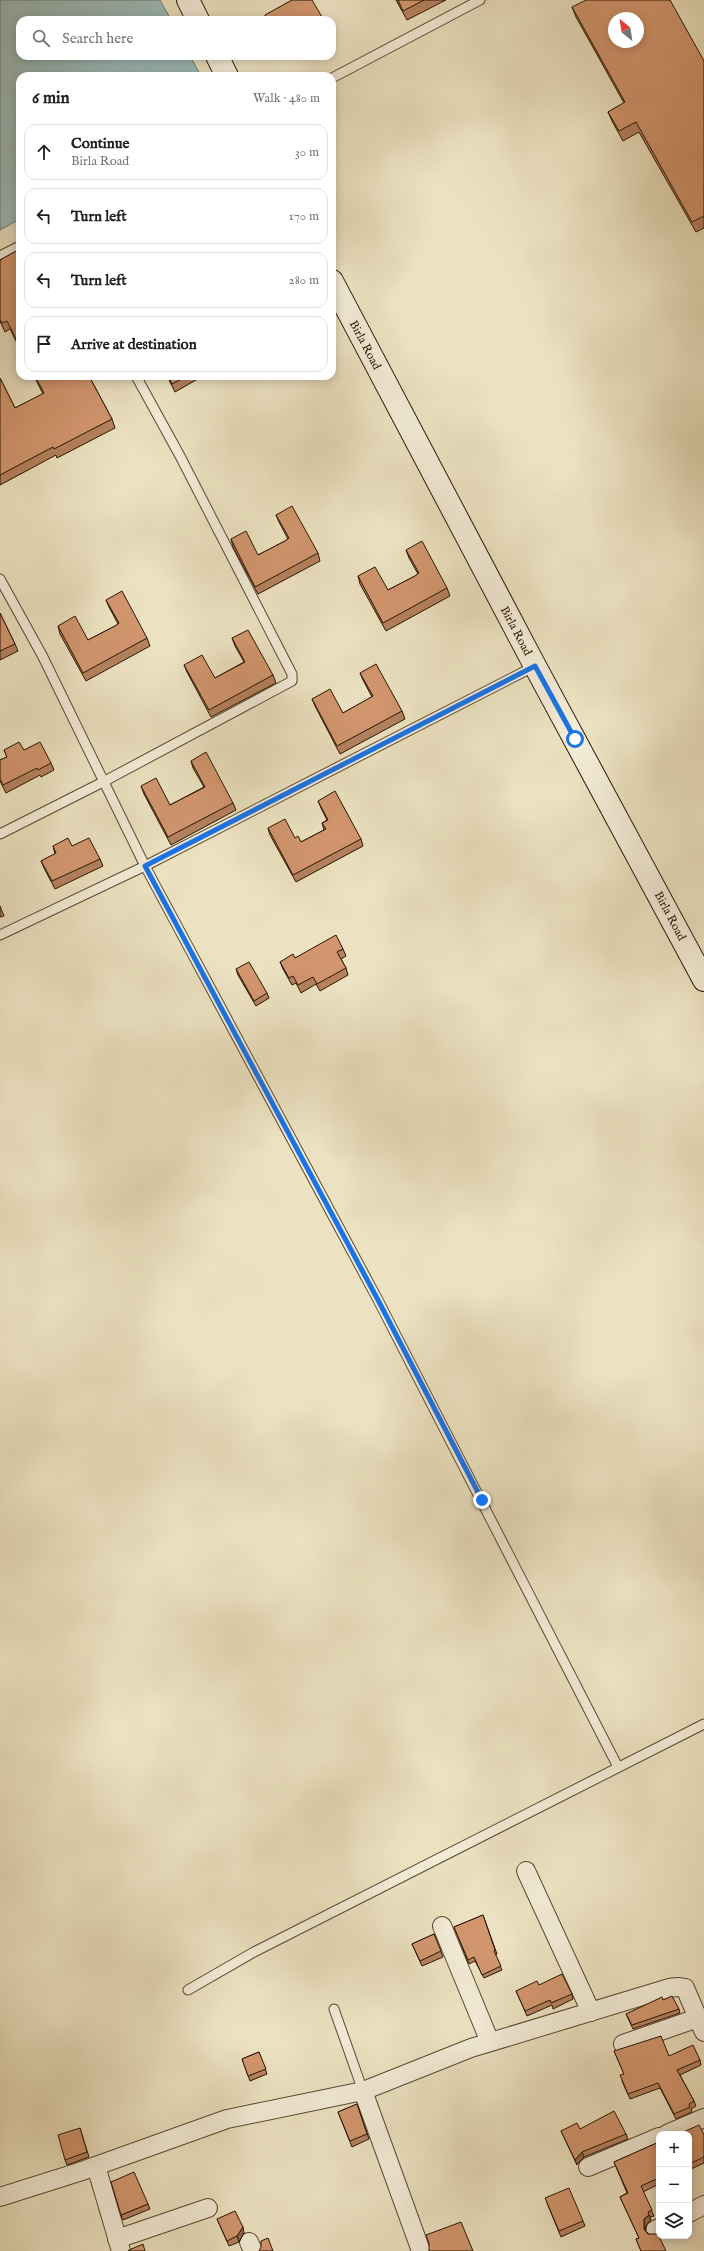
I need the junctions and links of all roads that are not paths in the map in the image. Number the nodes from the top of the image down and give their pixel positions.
1 (188, 0) edge
2 (480, 0) edge
3 (196, 16) edge
4 (219, 60) edge
5 (225, 72) edge
6 (336, 76) edge
7 (16, 248) edge
8 (0, 256) edge
9 (336, 289) edge
10 (138, 380) edge
11 (0, 579) edge
12 (535, 666) junction
13 (103, 782) junction
14 (0, 834) edge
15 (145, 866) junction
16 (0, 935) edge
17 (704, 980) edge
18 (704, 1724) edge
19 (618, 1767) junction
20 (526, 1871) dead end
21 (442, 1926) dead end
22 (188, 1990) dead end
23 (334, 2009) dead end
24 (591, 2012) junction
25 (701, 2025) edge
26 (490, 2042) junction
27 (623, 2044) dead end
28 (363, 2091) junction
29 (704, 2118) edge
30 (674, 2131) edge
31 (656, 2138) edge
32 (96, 2166) junction
33 (588, 2167) dead end
34 (0, 2197) edge
35 (704, 2205) edge
36 (208, 2208) dead end
37 (692, 2211) edge
38 (119, 2245) edge
39 (421, 2251) edge

1 - 3 street
2 - 6 lane
4 - 5 street
7 - 8 lane
9 - 12 street, Birla Road
10 - 13 lane
11 - 13 lane
12 - 15 lane
12 - 17 street, Birla Road
13 - 14 lane
13 - 15 lane
15 - 16 lane
15 - 19 lane
18 - 19 lane
19 - 22 lane
20 - 24 street
21 - 26 street
23 - 28 lane
24 - 25 street
24 - 26 street
25 - 27 street
26 - 28 street
28 - 32 street
28 - 39 street
29 - 30 street
31 - 33 street
32 - 34 street
32 - 38 street
35 - 37 street
36 - 38 street

